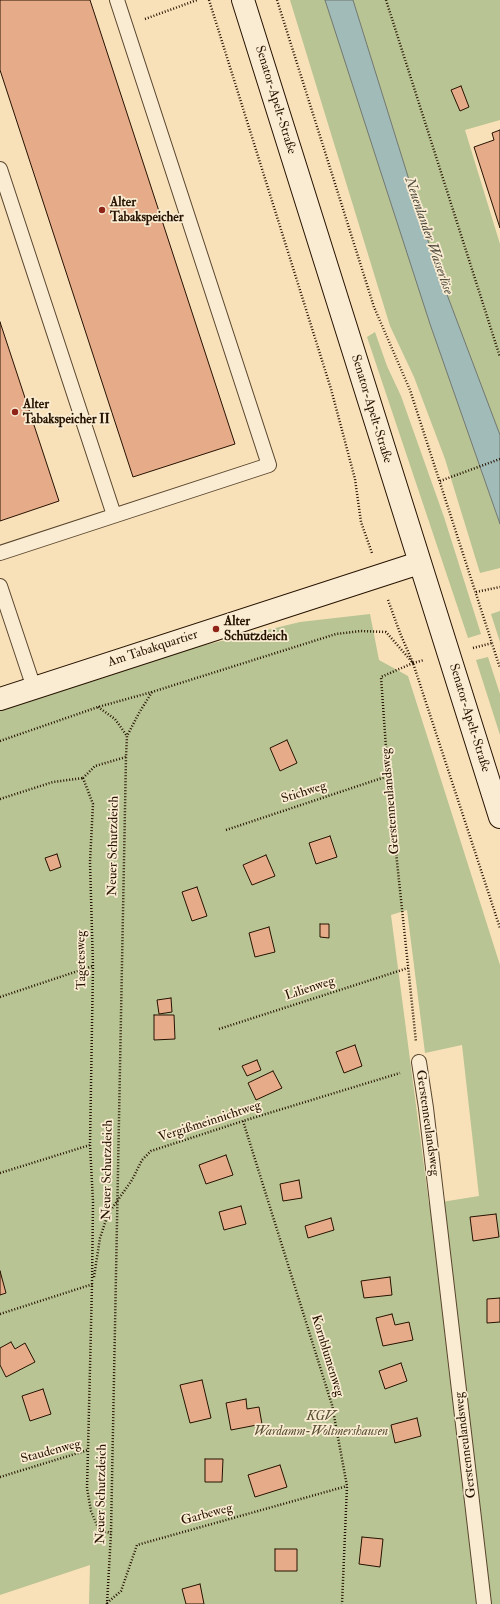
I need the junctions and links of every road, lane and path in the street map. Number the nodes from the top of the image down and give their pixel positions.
1 (117, 0) edge
2 (197, 0) edge
3 (209, 0) edge
4 (243, 0) edge
5 (278, 0) edge
6 (386, 0) edge
7 (126, 27) junction
8 (0, 169) edge
9 (500, 357) edge
10 (500, 459) edge
11 (440, 481) junction
12 (114, 515) junction
13 (0, 553) edge
14 (419, 563) junction
15 (380, 575) junction
16 (0, 586) edge
17 (500, 587) edge
18 (476, 592) junction
19 (492, 643) junction
20 (449, 654) junction
21 (413, 662) junction
22 (500, 668) edge
23 (34, 688) junction
24 (152, 692) junction
25 (0, 699) edge
26 (98, 707) junction
27 (127, 736) junction
28 (0, 740) edge
29 (126, 757) junction
30 (388, 776) junction
31 (83, 778) junction
32 (0, 799) edge
33 (500, 817) edge
34 (226, 830) dead end
35 (500, 928) edge
36 (93, 966) junction
37 (408, 968) junction
38 (0, 997) edge
39 (219, 1030) dead end
40 (419, 1065) junction
41 (243, 1121) junction
42 (90, 1145) junction
43 (0, 1173) edge
44 (118, 1200) junction
45 (92, 1285) junction
46 (0, 1314) edge
47 (88, 1450) junction
48 (0, 1477) edge
49 (347, 1486) junction
50 (111, 1533) junction
51 (107, 1604) edge
52 (342, 1604) edge
53 (484, 1604) edge

1 - 7 lane
2 - 7 path
3 - 15 path
4 - 14 street, Senator-Apelt-Straße
5 - 11 path
6 - 9 path
7 - 12 lane
8 - 12 lane
10 - 11 path
11 - 18 path
12 - 13 lane
14 - 15 street, Am Tabakquartier
14 - 20 street, Senator-Apelt-Straße
15 - 21 path
15 - 23 street, Am Tabakquartier
16 - 23 lane
17 - 18 path
18 - 19 path
19 - 20 path
19 - 22 path
20 - 21 path
20 - 33 street, Senator-Apelt-Straße
21 - 24 path
21 - 30 path, Gerstenneulandsweg
21 - 35 path
23 - 25 street, Am Tabakquartier
24 - 26 path
24 - 27 path
26 - 27 path
26 - 28 path
27 - 29 path, Neuer Schutzdeich
29 - 31 path
29 - 44 path, Neuer Schutzdeich
30 - 34 path, Stichweg
30 - 37 path, Gerstenneulandsweg
31 - 32 path
31 - 36 path, Tagetesweg
36 - 38 path
36 - 42 path, Tagetesweg
37 - 39 path, Lilienweg
37 - 40 path, Gerstenneulandsweg
40 - 41 path, Vergißmeinnichtweg
40 - 53 lane, Gerstenneulandsweg
41 - 44 path, Vergißmeinnichtweg
41 - 49 path, Kornblumenweg
42 - 43 path
42 - 45 path, Neuer Schutzdeich
44 - 45 path, Vergißmeinnichtweg
44 - 50 path, Neuer Schutzdeich
45 - 46 path
45 - 47 path, Neuer Schutzdeich
47 - 48 path, Staudenweg
47 - 50 path, Staudenweg
49 - 51 path, Garbeweg
49 - 52 path, Kornblumenweg
50 - 51 path, Neuer Schutzdeich

